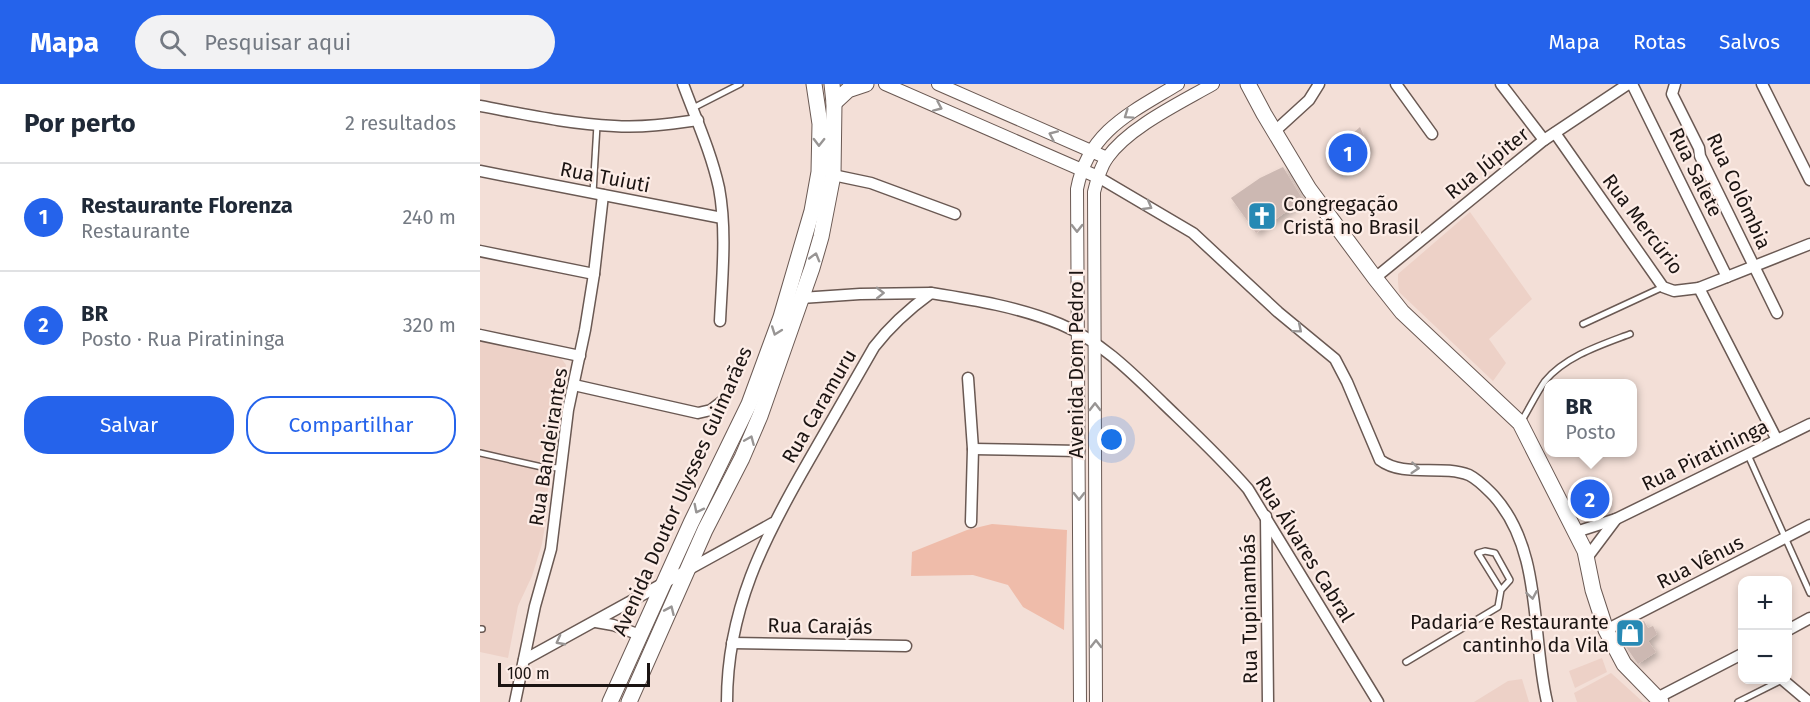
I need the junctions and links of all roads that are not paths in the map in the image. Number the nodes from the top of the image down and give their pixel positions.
1 (683, 84) edge
2 (740, 84) edge
3 (814, 84) edge
4 (832, 84) edge
5 (866, 84) edge
6 (885, 84) edge
7 (938, 84) edge
8 (1178, 84) edge
9 (1213, 84) edge
10 (1248, 84) edge
11 (1319, 84) edge
12 (1396, 84) edge
13 (1502, 84) edge
14 (1630, 84) edge
15 (1675, 84) edge
16 (1762, 84) edge
17 (1613, 88) edge
18 (834, 103) junction
19 (480, 106) edge
20 (693, 108) junction
21 (698, 120) junction
22 (597, 125) junction
23 (1275, 131) junction
24 (1556, 133) junction
25 (1432, 134) dead end
26 (1544, 140) junction
27 (1091, 151) junction
28 (1107, 158) junction
29 (1081, 170) junction
30 (480, 171) edge
31 (833, 175) junction
32 (1098, 177) junction
33 (1810, 180) edge
34 (598, 194) junction
35 (955, 214) dead end
36 (722, 218) junction
37 (1810, 244) edge
38 (480, 251) edge
39 (1754, 266) junction
40 (594, 274) junction
41 (1727, 277) junction
42 (1375, 278) junction
43 (1663, 287) junction
44 (1699, 288) junction
45 (932, 293) junction
46 (801, 298) junction
47 (1777, 313) dead end
48 (720, 321) dead end
49 (1583, 324) dead end
50 (1078, 332) junction
51 (1630, 334) dead end
52 (480, 335) edge
53 (1095, 343) junction
54 (580, 356) junction
55 (968, 378) dead end
56 (1548, 379) edge
57 (1544, 383) edge
58 (574, 385) junction
59 (724, 399) dead end
60 (1520, 423) junction
61 (1810, 424) edge
62 (1777, 441) junction
63 (973, 448) junction
64 (1079, 451) junction
65 (480, 453) edge
66 (1748, 455) junction
67 (561, 468) junction
68 (1266, 516) junction
69 (1616, 519) junction
70 (971, 522) dead end
71 (773, 523) junction
72 (1810, 525) edge
73 (1576, 532) junction
74 (1785, 538) junction
75 (1586, 559) junction
76 (688, 569) junction
77 (665, 581) junction
78 (1501, 590) junction
79 (1810, 593) edge
80 (1810, 618) edge
81 (596, 622) junction
82 (1792, 628) edge
83 (1606, 630) junction
84 (640, 635) junction
85 (732, 643) junction
86 (906, 646) dead end
87 (1738, 657) edge
88 (524, 660) junction
89 (1406, 662) dead end
90 (1774, 684) edge
91 (1787, 684) edge
92 (1080, 700) edge
93 (1096, 700) edge
94 (1659, 700) edge
95 (515, 702) edge
96 (610, 702) edge
97 (626, 702) edge
98 (726, 702) edge
99 (1268, 702) edge
100 (1378, 702) edge
101 (1547, 702) edge
102 (1738, 702) edge
103 (1809, 702) edge

1 - 20 street
2 - 20 lane
3 -> 77 main road, Avenida Doutor Ulysses Guimarães
4 - 18 main road, Avenida Doutor Ulysses Guimarães
5 - 18 main road
6 -> 29 street
27 -> 7 street
8 -> 27 street, Avenida Dom Pedro I
9 - 28 street, Avenida Dom Pedro I
10 - 23 main road
11 - 23 street
12 - 25 street
13 - 26 street
14 - 17 street, Rua Júpiter
14 - 41 street, Rua Salete
15 - 39 street, Rua Colômbia
16 - 33 street
17 - 24 street, Rua Júpiter
18 - 31 main road, Avenida Doutor Ulysses Guimarães
19 - 22 street
20 - 21 street
21 - 22 street
21 - 36 street
22 - 34 lane
23 - 42 main road
24 - 26 street, Rua Júpiter
24 - 43 street, Rua Mercúrio
26 - 42 street, Rua Júpiter
27 - 28 street
27 - 29 street, Avenida Dom Pedro I
28 - 32 street, Avenida Dom Pedro I
29 - 32 street
29 -> 50 street, Avenida Dom Pedro I
30 - 34 street, Rua Tuiuti
31 - 35 street
46 -> 31 main road, Avenida Doutor Ulysses Guimarães
32 - 53 street, Avenida Dom Pedro I
32 -> 101 street
34 - 36 street, Rua Tuiuti
34 - 40 street, Rua Bandeirantes
36 - 48 street
37 - 39 street
38 - 40 street
39 - 41 street
39 - 47 street, Rua Colômbia
40 - 54 street, Rua Bandeirantes
41 - 44 street
42 - 60 main road
43 - 44 street, Rua Mercúrio
43 - 49 lane
44 - 62 street, Rua Mercúrio
46 -> 45 street
45 - 50 street
45 - 71 street, Rua Caramuru
76 -> 46 main road, Avenida Doutor Ulysses Guimarães
50 - 53 street, Rua Álvares Cabral
50 - 64 street, Avenida Dom Pedro I
51 - 56 lane
52 - 54 street
53 - 68 street, Rua Álvares Cabral
93 -> 53 street, Avenida Dom Pedro I
54 - 58 street, Rua Bandeirantes
55 - 63 street
57 - 60 lane
58 - 59 street
58 - 67 street, Rua Bandeirantes
60 - 73 main road
61 - 62 street, Rua Piratininga
62 - 66 street, Rua Piratininga
63 - 64 street
63 - 70 street
64 -> 92 street, Avenida Dom Pedro I
65 - 67 lane
66 - 69 street, Rua Piratininga
66 - 74 lane
67 - 88 street, Rua Bandeirantes
68 - 99 street, Rua Tupinambás
68 - 100 street, Rua Álvares Cabral
69 - 73 street, Rua Piratininga
69 - 75 street, Rua Piratininga
71 - 76 street
71 - 85 street, Rua Caramuru
72 - 74 street, Rua Vênus
73 - 75 main road
74 - 79 lane
74 - 83 street, Rua Vênus
75 - 83 main road
76 - 77 street
97 -> 76 main road, Avenida Doutor Ulysses Guimarães
77 - 81 street
77 - 84 main road, Avenida Doutor Ulysses Guimarães
78 - 78 lane
78 - 89 lane
80 - 82 street
81 - 84 street
81 -> 88 street
83 - 94 main road
84 - 96 main road, Avenida Doutor Ulysses Guimarães
84 - 97 main road
85 - 86 street, Rua Carajás
85 - 98 street, Rua Caramuru
87 - 94 street
88 - 95 street, Rua Bandeirantes
90 - 102 lane
91 - 103 street
92 - 93 street

